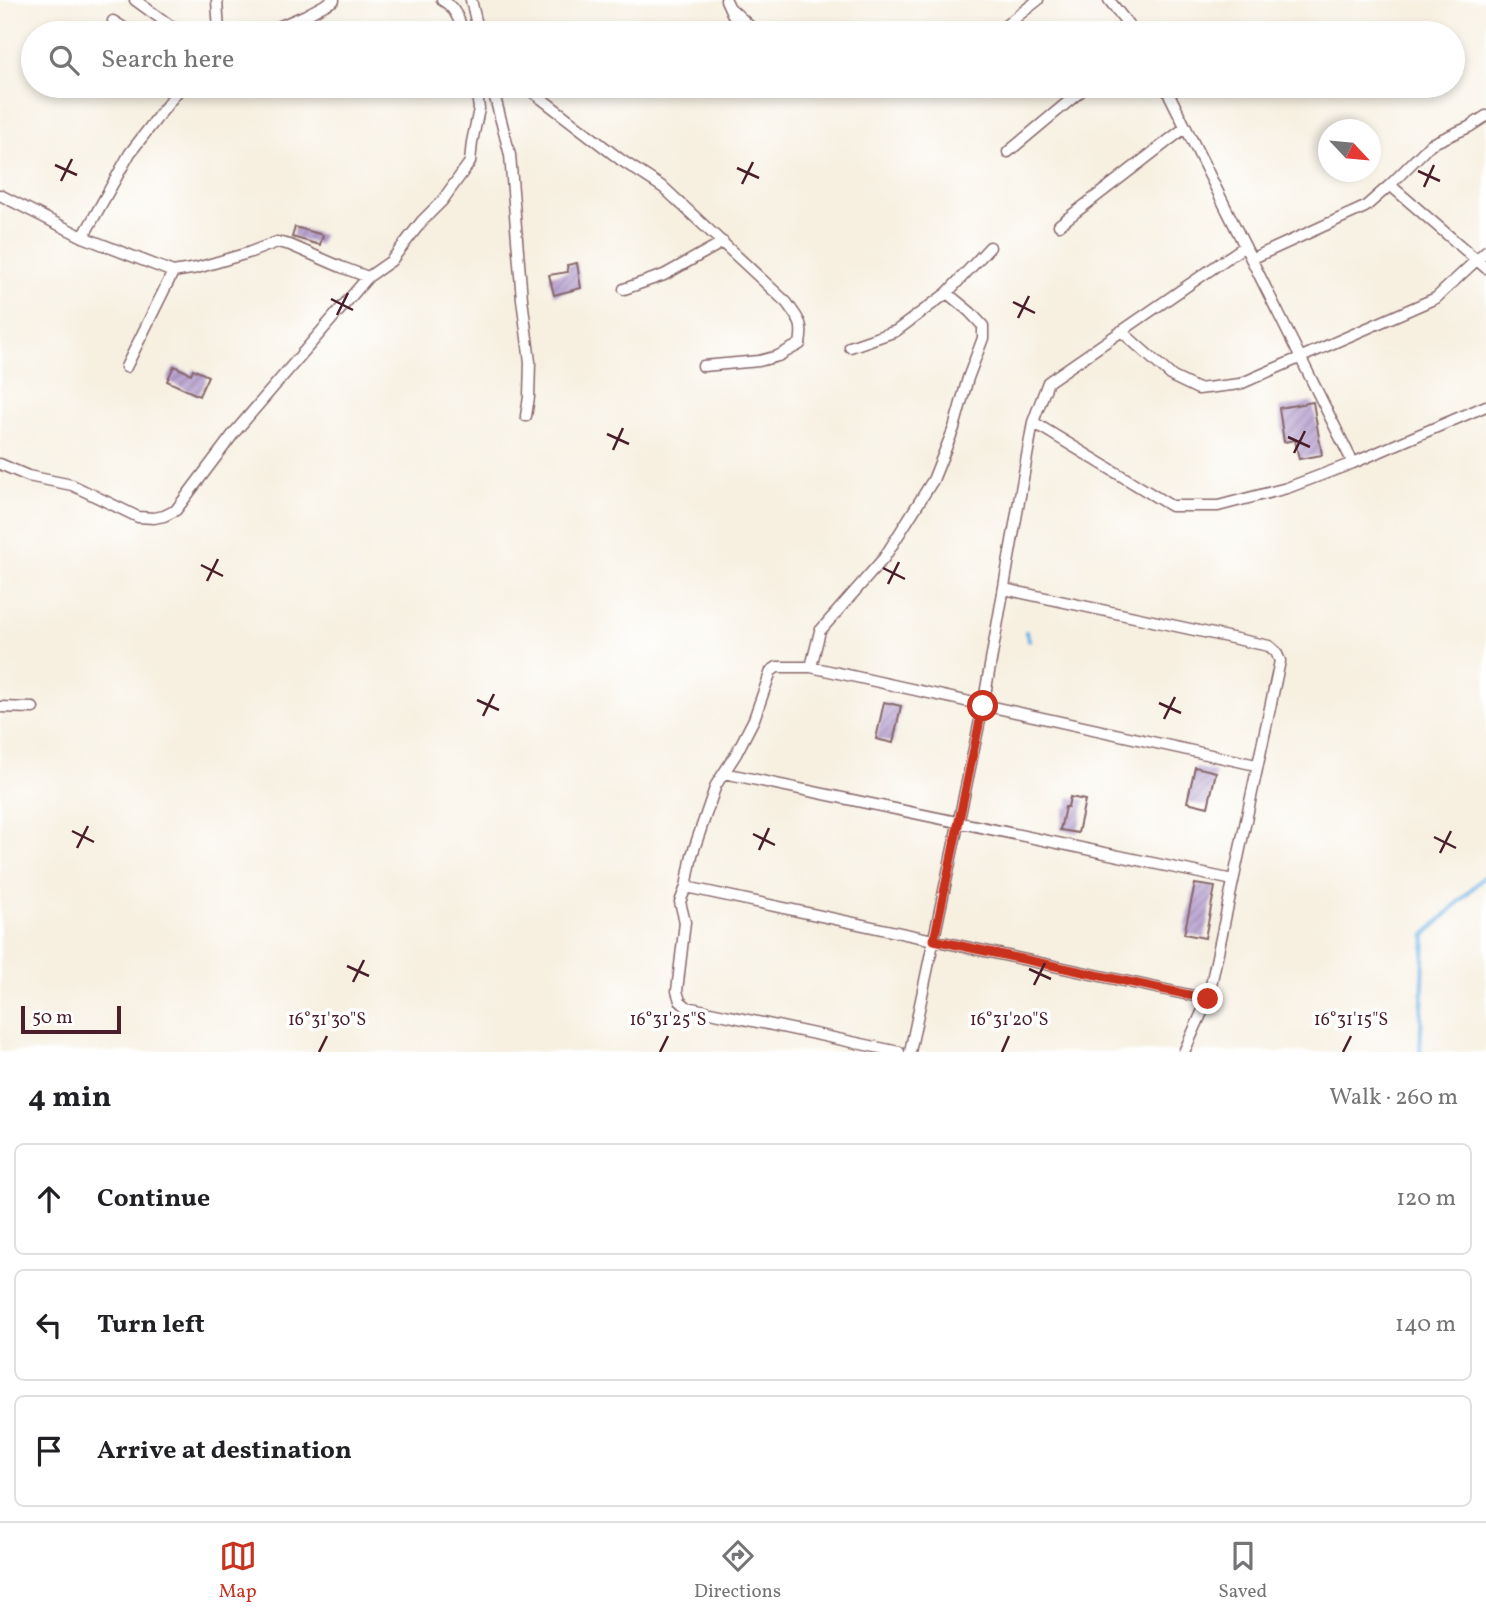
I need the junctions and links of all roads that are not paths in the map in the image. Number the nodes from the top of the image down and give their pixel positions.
1 (135, 0) edge
2 (216, 0) edge
3 (334, 0) edge
4 (443, 0) edge
5 (471, 0) edge
6 (1038, 0) edge
7 (1109, 0) edge
8 (728, 4) edge
9 (164, 21) edge
10 (218, 21) edge
11 (292, 21) edge
12 (460, 21) edge
13 (476, 21) edge
14 (736, 21) edge
15 (745, 21) edge
16 (1011, 21) edge
17 (1126, 21) edge
18 (172, 98) edge
19 (478, 98) edge
20 (495, 98) edge
21 (541, 98) edge
22 (1073, 98) edge
23 (1171, 98) edge
24 (1486, 116) edge
25 (1186, 127) junction
26 (1008, 152) dead end
27 (1390, 185) junction
28 (0, 195) edge
29 (1059, 225) dead end
30 (83, 237) junction
31 (723, 242) junction
32 (1245, 246) junction
33 (990, 247) dead end
34 (1486, 251) edge
35 (1251, 259) junction
36 (1477, 259) junction
37 (1486, 268) edge
38 (173, 272) junction
39 (368, 277) junction
40 (624, 289) dead end
41 (947, 293) junction
42 (1121, 331) junction
43 (850, 347) dead end
44 (1301, 357) junction
45 (702, 366) dead end
46 (126, 367) dead end
47 (1486, 405) edge
48 (526, 416) dead end
49 (1033, 422) junction
50 (1353, 463) junction
51 (0, 464) edge
52 (1004, 589) junction
53 (811, 667) junction
54 (983, 706) junction
55 (0, 707) edge
56 (33, 708) dead end
57 (1256, 765) junction
58 (724, 773) junction
59 (959, 822) junction
60 (1233, 880) junction
61 (686, 887) junction
62 (934, 940) junction
63 (1208, 999) junction
64 (899, 1052) edge
65 (909, 1052) edge
66 (1184, 1052) edge

1 - 9 street
2 - 10 street
3 - 11 street
4 - 12 street
5 - 13 street
6 - 16 street
7 - 17 street
8 - 14 street
8 - 15 street
18 - 30 street
19 - 39 street
20 - 48 street
21 - 31 street
22 - 26 street
23 - 25 street
24 - 27 street
25 - 29 street
25 - 32 street
27 - 35 street
27 - 36 street
28 - 30 street
30 - 38 street
31 - 40 street
31 - 45 street
32 - 35 street
32 - 42 street
33 - 41 street
34 - 36 street
35 - 44 street
36 - 37 street
36 - 44 street
38 - 39 street
38 - 46 street
39 - 51 street
41 - 43 street
41 - 53 street
42 - 44 street
42 - 49 street
44 - 50 street
47 - 50 street
49 - 50 street
49 - 52 street
52 - 54 street
52 - 57 street
53 - 54 street
53 - 58 street
54 - 57 street
54 - 59 street
55 - 56 street
57 - 60 street
58 - 59 street
58 - 61 street
59 - 60 street
59 - 62 street
60 - 63 street
61 - 62 street
61 - 64 street
62 - 63 street
62 - 65 street
63 - 66 street

